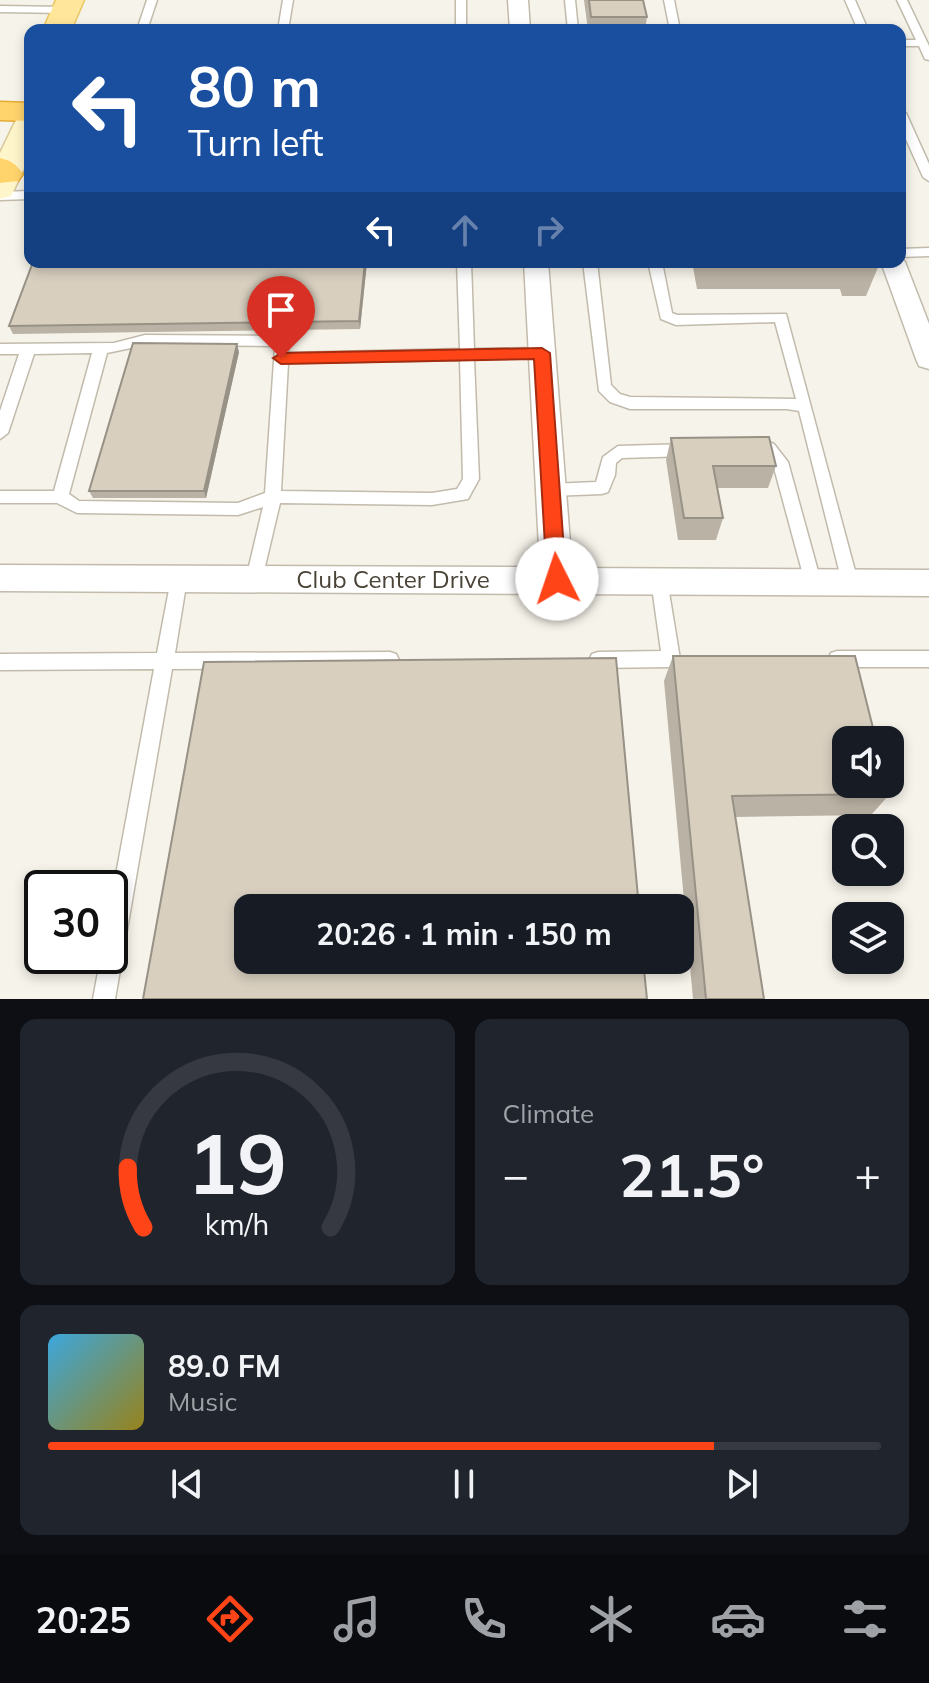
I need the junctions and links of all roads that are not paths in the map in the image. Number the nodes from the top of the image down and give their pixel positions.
1 (152, 0) edge
2 (288, 0) edge
3 (461, 0) edge
4 (518, 0) edge
5 (570, 0) edge
6 (669, 0) edge
7 (850, 0) edge
8 (902, 0) edge
9 (0, 9) edge
10 (76, 14) edge
11 (144, 24) edge
12 (284, 24) edge
13 (461, 24) edge
14 (520, 24) edge
15 (572, 24) edge
16 (674, 24) edge
17 (860, 24) edge
18 (906, 43) edge
19 (922, 43) junction
20 (929, 57) edge
21 (0, 111) edge
22 (24, 112) edge
23 (906, 126) edge
24 (24, 138) edge
25 (929, 177) edge
26 (9, 183) edge
27 (929, 252) edge
28 (906, 253) edge
29 (464, 268) edge
30 (536, 268) edge
31 (591, 268) edge
32 (656, 268) edge
33 (895, 268) edge
34 (101, 348) junction
35 (0, 349) edge
36 (28, 349) junction
37 (928, 351) edge
38 (542, 353) junction
39 (466, 355) junction
40 (281, 358) junction
41 (805, 407) junction
42 (0, 433) edge
43 (739, 449) edge
44 (709, 450) edge
45 (551, 490) junction
46 (0, 497) edge
47 (60, 497) junction
48 (273, 497) junction
49 (0, 578) edge
50 (179, 579) junction
51 (254, 579) junction
52 (557, 579) junction
53 (659, 580) junction
54 (813, 582) junction
55 (850, 582) junction
56 (929, 583) edge
57 (671, 659) junction
58 (692, 659) edge
59 (818, 659) edge
60 (929, 659) edge
61 (402, 660) edge
62 (576, 660) edge
63 (164, 661) junction
64 (0, 662) edge
65 (104, 999) edge

1 - 11 lane
2 - 12 lane
3 - 13 lane
4 - 14 street
5 - 15 lane
6 - 16 lane
7 - 17 lane
8 - 19 lane
9 - 10 lane
18 - 19 lane
19 - 20 lane
21 - 22 highway
23 - 25 lane
24 - 26 main road
27 - 28 lane
29 - 39 lane
30 - 38 street
31 - 41 lane
32 - 41 lane
33 - 37 street
34 - 36 lane
34 - 40 lane
34 - 47 lane
35 - 36 lane
36 - 42 lane
38 - 39 lane
38 - 45 street
39 - 40 lane
39 - 48 lane
40 - 48 lane
41 - 55 lane
43 - 54 lane
44 - 45 lane
45 - 52 street
46 - 47 lane
47 - 48 lane
48 - 51 lane
49 - 50 street, Club Center Drive
50 - 51 street, Club Center Drive
50 - 63 lane
51 - 52 street, Club Center Drive
52 - 53 street, Club Center Drive
53 - 54 street, Club Center Drive
53 - 57 lane
54 - 55 street, Club Center Drive
55 - 56 street, Club Center Drive
57 - 58 lane
57 - 62 lane
59 - 60 lane
61 - 63 lane
63 - 64 lane
63 - 65 lane

